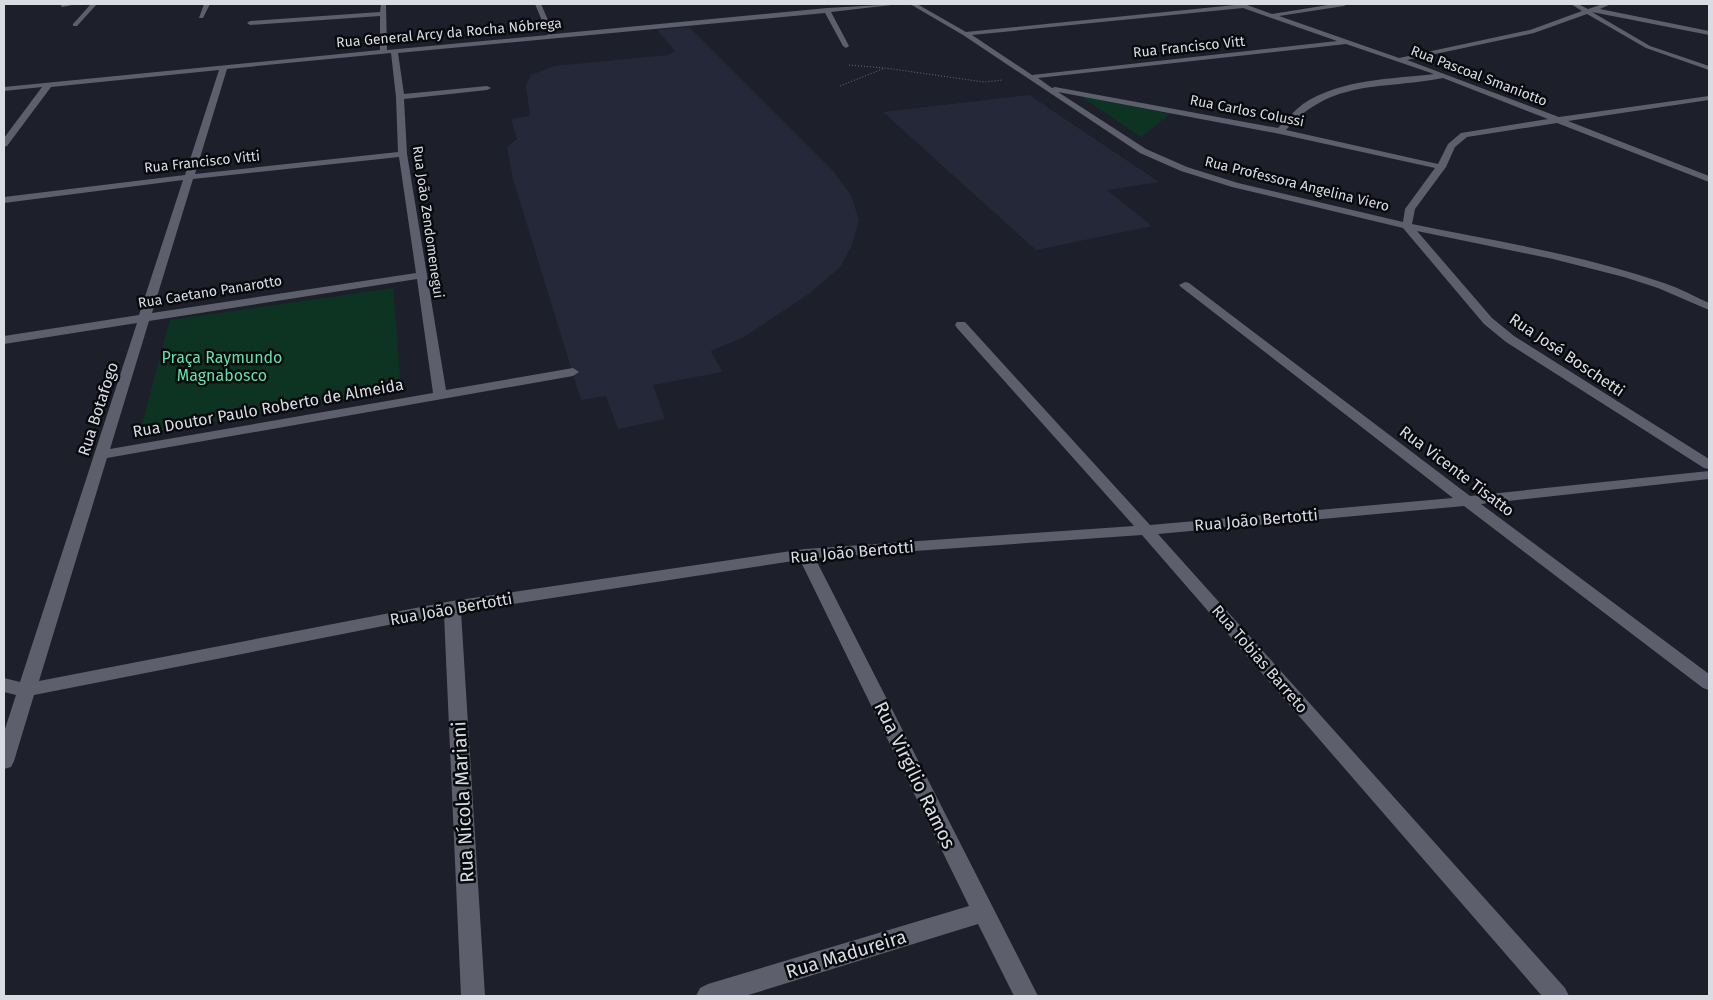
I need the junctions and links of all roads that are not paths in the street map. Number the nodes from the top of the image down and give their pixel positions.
1 (75, 4) edge
2 (94, 4) edge
3 (207, 4) edge
4 (384, 4) edge
5 (538, 4) edge
6 (897, 4) edge
7 (913, 4) edge
8 (1344, 4) edge
9 (1574, 4) edge
10 (1608, 4) edge
11 (62, 5) dead end
12 (1241, 5) edge
13 (827, 10) junction
14 (1592, 11) junction
15 (384, 14) junction
16 (1272, 16) junction
17 (201, 17) dead end
18 (250, 23) dead end
19 (75, 25) dead end
20 (1709, 33) edge
21 (965, 34) junction
22 (552, 36) junction
23 (1350, 42) junction
24 (846, 46) dead end
25 (389, 51) junction
26 (1400, 59) junction
27 (224, 67) junction
28 (1709, 68) edge
29 (1446, 76) junction
30 (1031, 77) junction
31 (49, 84) junction
32 (1046, 87) junction
33 (487, 88) dead end
34 (4, 89) edge
35 (400, 98) junction
36 (1709, 98) edge
37 (1557, 119) junction
38 (1280, 131) junction
39 (4, 144) edge
40 (403, 154) junction
41 (1441, 167) junction
42 (189, 177) junction
43 (1709, 179) edge
44 (4, 200) edge
45 (1407, 226) junction
46 (421, 275) junction
47 (1185, 284) dead end
48 (1707, 305) edge
49 (145, 317) junction
50 (960, 325) dead end
51 (4, 340) edge
52 (573, 372) dead end
53 (440, 396) junction
54 (102, 455) junction
55 (1709, 465) edge
56 (1709, 476) edge
57 (1467, 501) junction
58 (1146, 530) junction
59 (805, 554) junction
60 (452, 607) junction
61 (1709, 683) edge
62 (4, 685) edge
63 (26, 690) junction
64 (4, 761) edge
65 (983, 912) junction
66 (473, 996) edge
67 (708, 996) edge
68 (1026, 996) edge
69 (1557, 996) edge

1 - 11 street
2 - 19 street
3 - 17 street
4 - 15 street, Rua João Zendomenegui
5 - 22 street
6 - 13 street, Rua General Arcy da Rocha Nóbrega
7 - 21 street, Rua Professora Angelina Viero
8 - 16 street
9 - 14 street
10 - 14 street
12 - 16 street, Rua Pascoal Smaniotto
12 - 21 street
13 - 22 street, Rua General Arcy da Rocha Nóbrega
13 - 24 street
14 - 20 street
14 - 26 street
14 - 28 street
15 - 18 street
15 - 25 street, Rua João Zendomenegui
16 - 23 street, Rua Pascoal Smaniotto
21 - 30 street, Rua Professora Angelina Viero
22 - 25 street, Rua General Arcy da Rocha Nóbrega
23 - 26 street, Rua Pascoal Smaniotto
23 - 30 street, Rua Francisco Vitt
25 - 27 street, Rua General Arcy da Rocha Nóbrega
25 - 35 street, Rua João Zendomenegui
26 - 29 street, Rua Pascoal Smaniotto
27 - 31 street, Rua General Arcy da Rocha Nóbrega
27 - 42 street, Rua Botafogo
29 - 37 street, Rua Pascoal Smaniotto
29 - 38 street
30 - 32 street, Rua Professora Angelina Viero
31 - 34 street, Rua General Arcy da Rocha Nóbrega
31 - 39 street
32 - 38 street, Rua Carlos Colussi
32 - 45 street, Rua Professora Angelina Viero
33 - 35 street
35 - 40 street, Rua João Zendomenegui
36 - 37 street
37 - 41 street
37 - 43 street, Rua Pascoal Smaniotto
38 - 41 street, Rua Carlos Colussi
40 - 42 street, Rua Francisco Vitti
40 - 46 street, Rua João Zendomenegui
41 - 45 street
42 - 44 street, Rua Francisco Vitti
42 - 49 street, Rua Botafogo
45 - 48 street, Rua Professora Angelina Viero
45 - 55 street, Rua José Boschetti
46 - 49 street, Rua Caetano Panarotto
46 - 53 street, Rua João Zendomenegui
47 - 57 street, Rua Vicente Tisatto
49 - 51 street, Rua Caetano Panarotto
49 - 54 street, Rua Botafogo
50 - 58 street, Rua Tobias Barreto
52 - 53 street, Rua Doutor Paulo Roberto de Almeida
53 - 54 street, Rua Doutor Paulo Roberto de Almeida
54 - 63 street, Rua Botafogo
56 - 57 street, Rua João Bertotti
57 - 58 street, Rua João Bertotti
57 - 61 street, Rua Vicente Tisatto
58 - 59 street, Rua João Bertotti
58 - 69 street, Rua Tobias Barreto
59 - 60 street, Rua João Bertotti
59 - 65 street, Rua Virgílio Ramos
60 - 63 street, Rua João Bertotti
60 - 66 street, Rua Nícola Mariani
62 - 63 street, Rua João Bertotti
63 - 64 street, Rua Botafogo
65 - 67 street, Rua Madureira
65 - 68 street, Rua Virgílio Ramos

